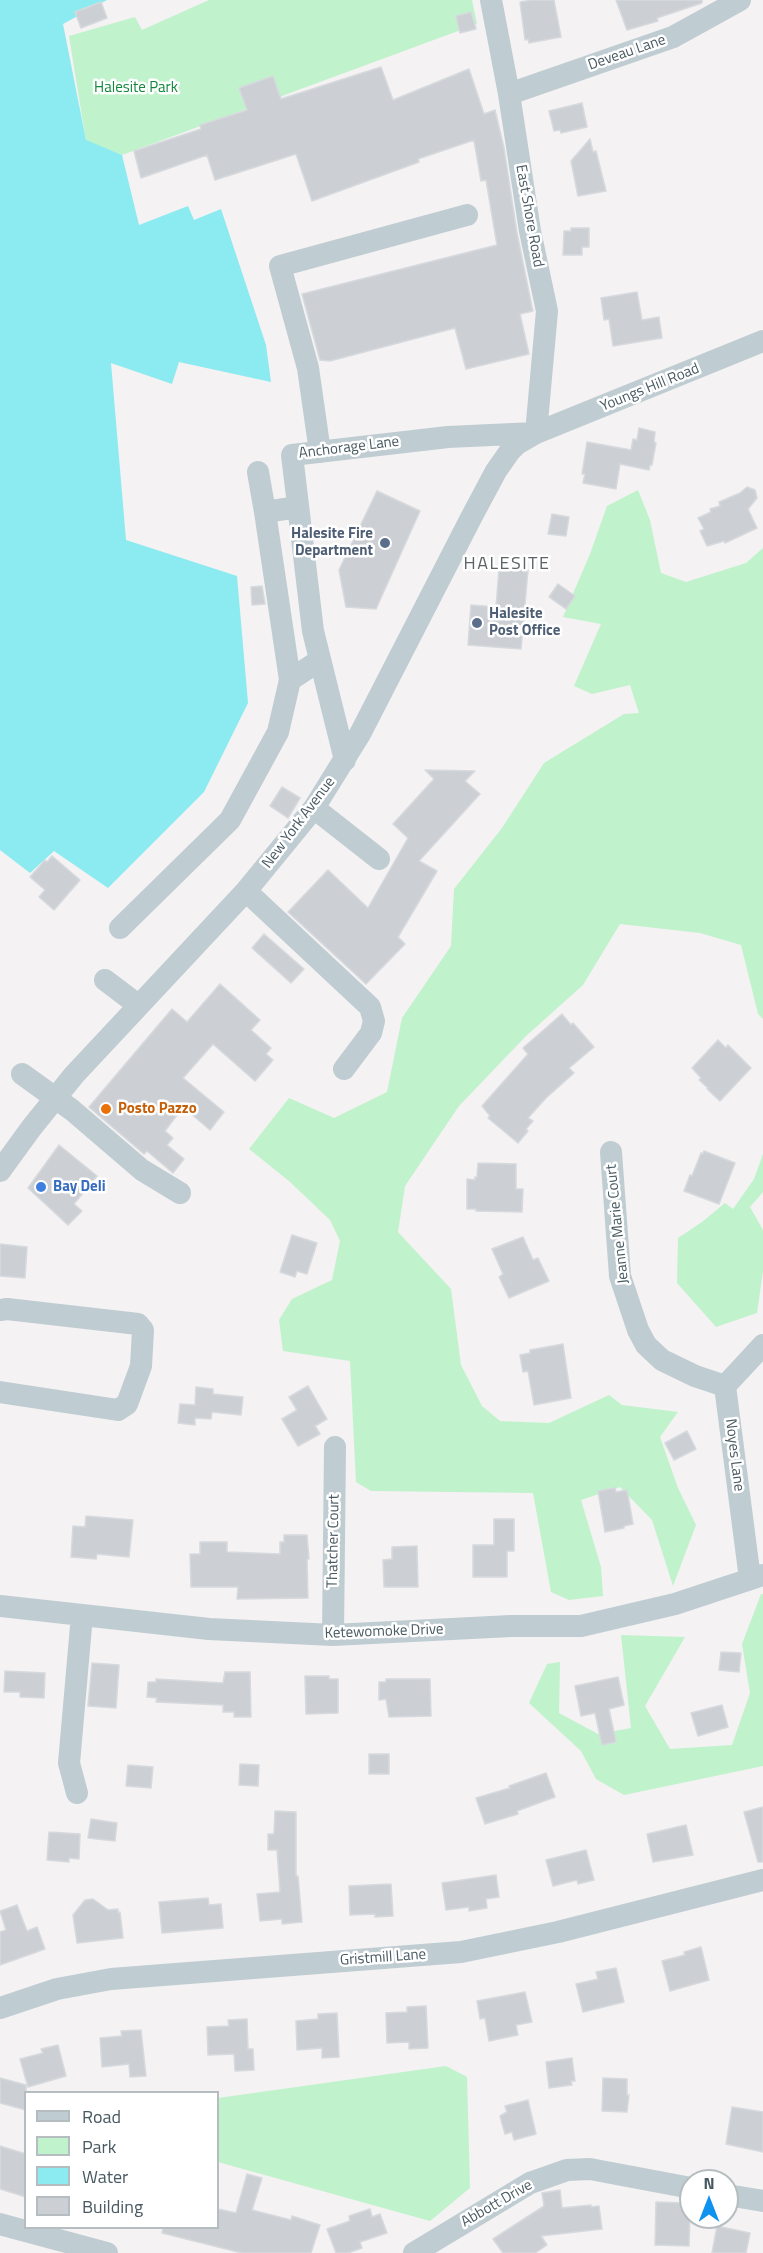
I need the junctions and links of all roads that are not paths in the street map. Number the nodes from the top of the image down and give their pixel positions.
1 (491, 0) edge
2 (740, 0) edge
3 (509, 94) junction
4 (466, 215) dead end
5 (763, 341) edge
6 (536, 433) junction
7 (320, 452) junction
8 (258, 472) dead end
9 (298, 507) junction
10 (265, 512) junction
11 (320, 660) junction
12 (290, 680) junction
13 (345, 760) junction
14 (314, 808) junction
15 (379, 859) dead end
16 (246, 891) junction
17 (120, 928) dead end
18 (105, 980) dead end
19 (138, 1005) junction
20 (344, 1069) dead end
21 (22, 1074) dead end
22 (55, 1098) junction
23 (611, 1152) dead end
24 (0, 1171) edge
25 (180, 1193) dead end
26 (0, 1311) edge
27 (763, 1345) edge
28 (725, 1386) junction
29 (0, 1392) edge
30 (335, 1447) dead end
31 (757, 1577) edge
32 (0, 1606) edge
33 (82, 1616) junction
34 (333, 1635) junction
35 (76, 1793) dead end
36 (763, 1880) edge
37 (0, 2008) edge
38 (679, 2186) edge
39 (739, 2196) edge
40 (763, 2201) edge
41 (0, 2224) edge
42 (107, 2253) edge
43 (414, 2253) edge

1 - 3 street, East Shore Road
2 - 3 street, Deveau Lane
3 - 6 street, East Shore Road
4 - 7 street
5 - 6 street, Youngs Hill Road
6 - 7 street, Anchorage Lane
6 - 13 street, New York Avenue
7 - 9 street, Anchorage Lane
8 - 10 street
9 - 10 street
9 - 11 street, Anchorage Lane
10 - 12 street
11 - 12 street
11 - 13 street, Anchorage Lane
12 - 17 street
13 - 14 street, New York Avenue
14 - 15 street
14 - 16 street, New York Avenue
16 - 19 street, New York Avenue
16 - 20 street
18 - 19 street
19 - 22 street, New York Avenue
21 - 22 street
22 - 24 street, New York Avenue
22 - 25 street
23 - 28 street, Jeanne Marie Court
26 - 29 street
27 - 28 street
28 - 31 street, Noyes Lane
30 - 34 street, Thatcher Court
31 - 34 street, Ketewomoke Drive
32 - 33 street, Ketewomoke Drive
33 - 34 street, Ketewomoke Drive
33 - 35 street
36 - 37 street, Gristmill Lane
38 - 43 street, Abbott Drive
39 - 40 street
41 - 42 street

